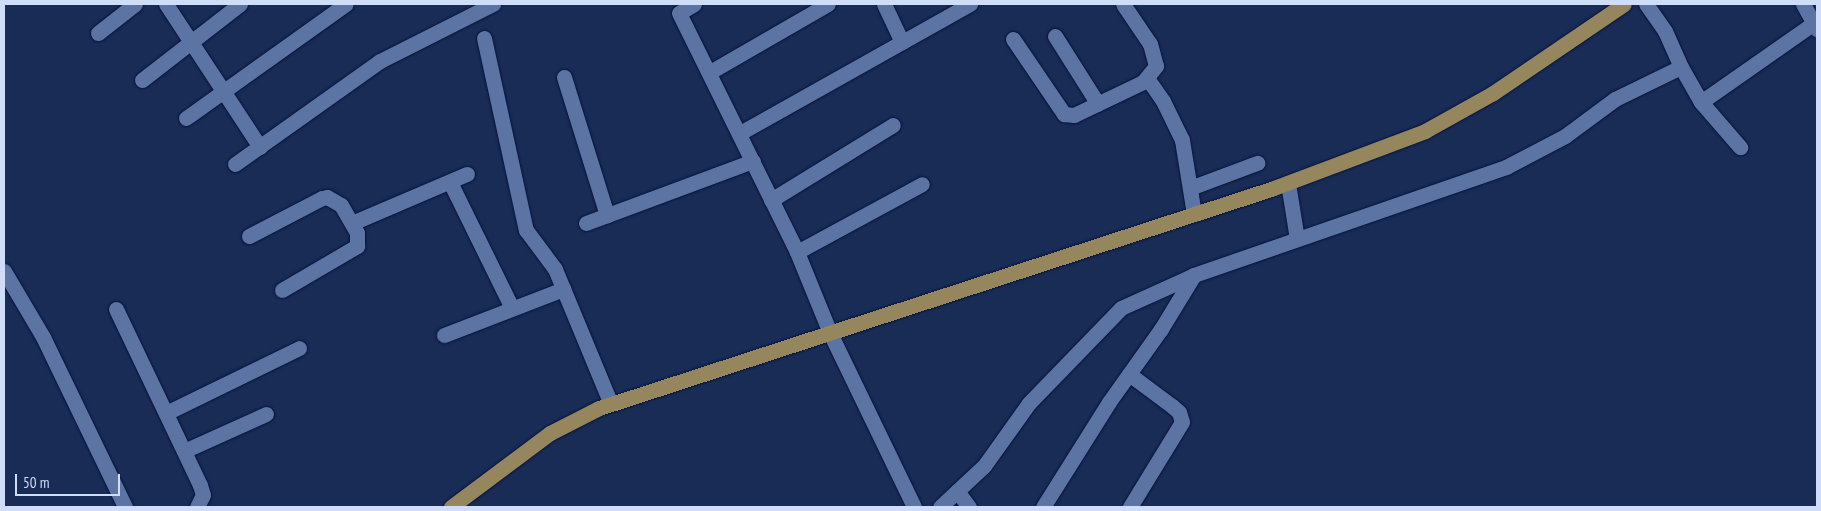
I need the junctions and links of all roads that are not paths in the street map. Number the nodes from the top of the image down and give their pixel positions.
1 (135, 4) edge
2 (166, 4) edge
3 (240, 4) edge
4 (346, 4) edge
5 (493, 4) edge
6 (694, 4) edge
7 (884, 4) edge
8 (970, 4) edge
9 (1123, 4) edge
10 (1624, 4) edge
11 (1646, 4) edge
12 (1803, 4) edge
13 (817, 6) edge
14 (676, 8) edge
15 (1816, 26) edge
16 (98, 32) dead end
17 (1054, 36) dead end
18 (484, 38) dead end
19 (1013, 39) dead end
20 (191, 42) junction
21 (902, 42) junction
22 (1682, 67) junction
23 (710, 72) junction
24 (564, 77) dead end
25 (1147, 78) junction
26 (142, 80) dead end
27 (223, 91) junction
28 (1701, 102) junction
29 (1098, 104) junction
30 (186, 118) dead end
31 (893, 125) dead end
32 (740, 133) junction
33 (260, 146) junction
34 (1740, 147) dead end
35 (753, 161) junction
36 (1257, 163) dead end
37 (235, 164) dead end
38 (467, 174) dead end
39 (450, 182) junction
40 (1288, 183) junction
41 (922, 184) dead end
42 (1190, 188) junction
43 (771, 200) junction
44 (1194, 214) junction
45 (607, 216) junction
46 (352, 223) junction
47 (586, 223) dead end
48 (1296, 233) dead end
49 (249, 236) dead end
50 (796, 252) junction
51 (4, 271) edge
52 (1194, 275) junction
53 (563, 288) junction
54 (282, 290) dead end
55 (512, 308) junction
56 (116, 309) dead end
57 (830, 332) junction
58 (444, 335) dead end
59 (299, 348) dead end
60 (1128, 374) junction
61 (611, 404) junction
62 (166, 413) junction
63 (266, 414) dead end
64 (184, 451) junction
65 (958, 491) junction
66 (125, 507) edge
67 (197, 507) edge
68 (451, 507) edge
69 (914, 507) edge
70 (940, 507) edge
71 (969, 507) edge
72 (1043, 507) edge
73 (1130, 507) edge

1 - 16 street
2 - 20 street
3 - 20 street
4 - 27 street
5 - 33 street
6 - 14 street
7 - 21 street
8 - 21 street
9 - 25 street
10 - 40 main road
11 - 22 street
12 - 15 street
13 - 23 street
14 - 23 street
15 - 28 street
17 - 29 street
18 - 53 street
19 - 29 street
20 - 26 street
20 - 27 street
21 - 32 street
22 - 28 street
22 - 52 street
23 - 32 street
24 - 45 street
25 - 29 street
25 - 42 street
27 - 30 street
27 - 33 street
28 - 34 street
31 - 43 street
32 - 35 street
33 - 37 street
35 - 43 street
35 - 45 street
36 - 42 street
38 - 39 street
39 - 46 street
39 - 55 street
40 - 44 main road
40 - 48 street
41 - 50 street
42 - 44 street
43 - 50 street
44 - 57 main road
45 - 47 street
46 - 49 street
46 - 54 street
50 - 57 street
51 - 66 street
52 - 60 street
52 - 65 street
53 - 55 street
53 - 61 street
55 - 58 street
56 - 62 street
57 - 61 main road
57 - 69 street
59 - 62 street
60 - 72 street
60 - 73 street
61 - 68 main road
62 - 64 street
63 - 64 street
64 - 67 street
65 - 70 street
65 - 71 street

